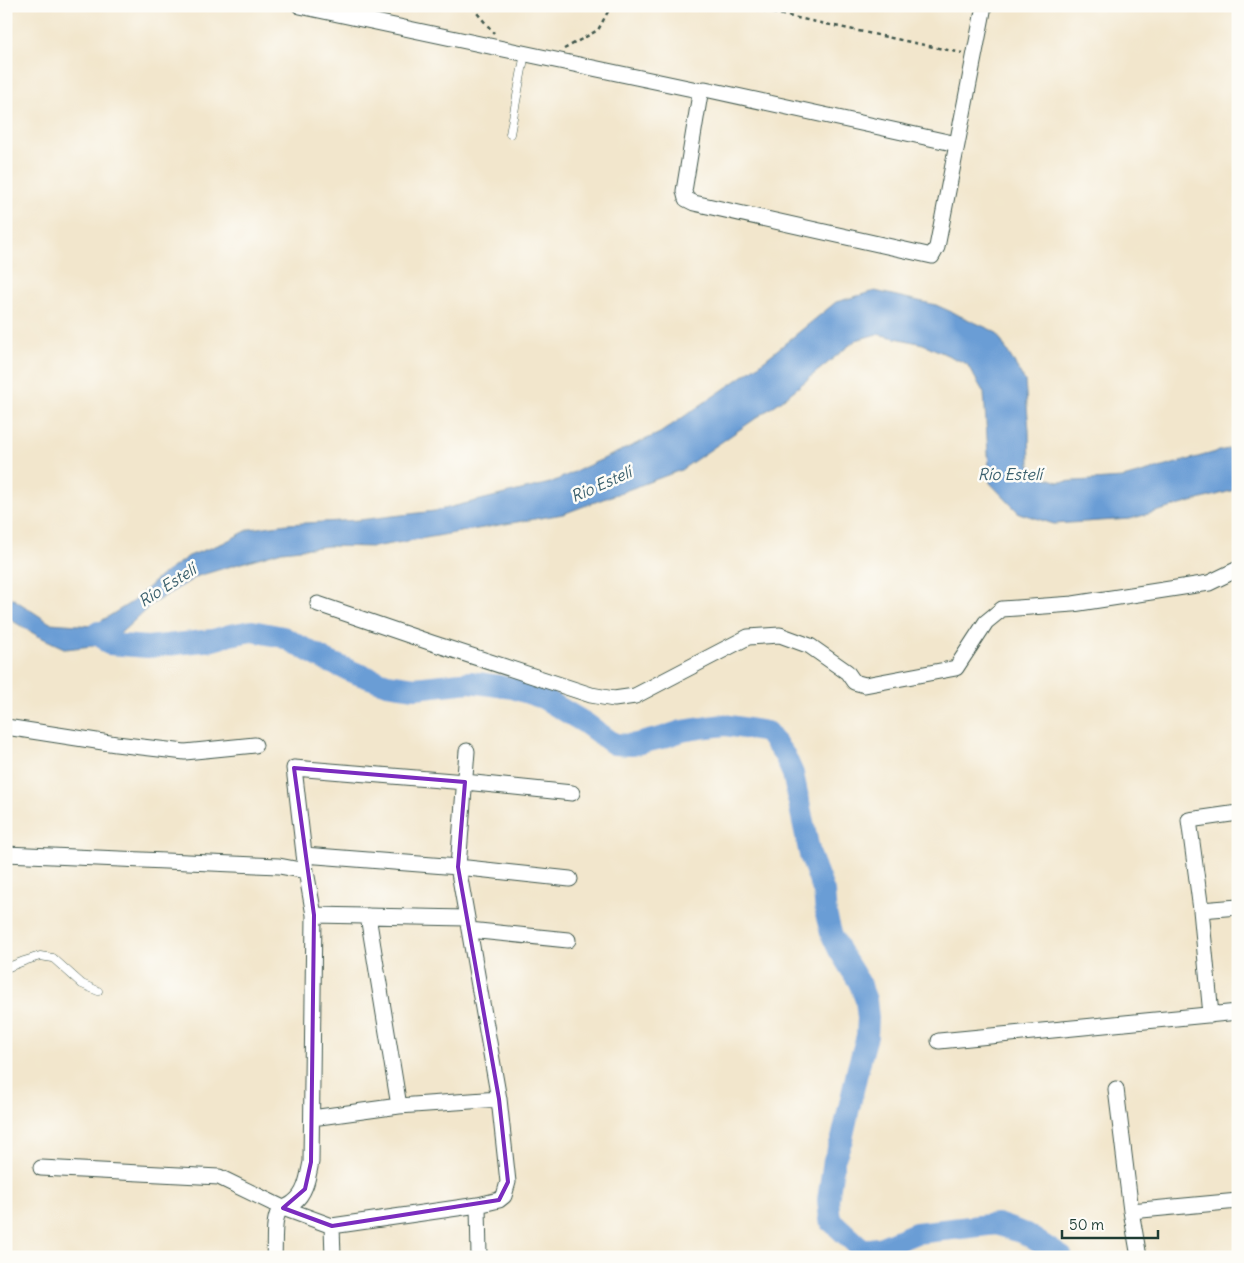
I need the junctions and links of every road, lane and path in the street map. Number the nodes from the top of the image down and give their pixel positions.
1 (300, 6) edge
2 (474, 6) edge
3 (611, 6) edge
4 (741, 6) edge
5 (984, 6) edge
6 (495, 34) dead end
7 (557, 52) dead end
8 (525, 53) junction
9 (974, 56) junction
10 (702, 91) junction
11 (510, 134) dead end
12 (957, 144) junction
13 (1238, 569) edge
14 (318, 604) dead end
15 (6, 727) edge
16 (255, 746) dead end
17 (467, 751) dead end
18 (465, 782) junction
19 (572, 793) dead end
20 (1238, 813) edge
21 (6, 854) edge
22 (304, 855) junction
23 (458, 867) junction
24 (306, 871) junction
25 (570, 879) dead end
26 (1238, 907) edge
27 (1202, 910) junction
28 (314, 915) junction
29 (368, 916) junction
30 (468, 924) junction
31 (568, 940) dead end
32 (6, 968) edge
33 (98, 991) dead end
34 (1238, 1012) edge
35 (1211, 1015) junction
36 (939, 1041) dead end
37 (1116, 1089) dead end
38 (499, 1099) junction
39 (399, 1106) junction
40 (312, 1118) junction
41 (41, 1168) dead end
42 (1238, 1201) edge
43 (478, 1205) junction
44 (283, 1208) junction
45 (1131, 1212) junction
46 (332, 1226) junction
47 (274, 1257) edge
48 (333, 1257) edge
49 (479, 1257) edge
50 (1139, 1257) edge

1 - 8 street
2 - 6 path
3 - 7 path
4 - 9 path
5 - 9 street
8 - 10 street
8 - 11 lane
9 - 12 street
10 - 12 street
10 - 12 street
13 - 14 street
15 - 16 street
17 - 18 street
18 - 19 street
18 - 22 street
18 - 23 street
20 - 27 street
21 - 24 street
22 - 23 street
22 - 24 street
23 - 25 street
23 - 30 street
24 - 28 street
26 - 27 street
27 - 35 street
28 - 29 street
28 - 40 street
29 - 30 street
29 - 39 street
30 - 31 street
30 - 38 street
32 - 33 lane
34 - 35 street
35 - 36 street
37 - 45 street
38 - 39 street
38 - 43 street
39 - 40 street
40 - 44 street
41 - 44 street
42 - 45 street
43 - 46 street
43 - 49 street
44 - 46 street
44 - 47 street
45 - 50 street
46 - 48 street

